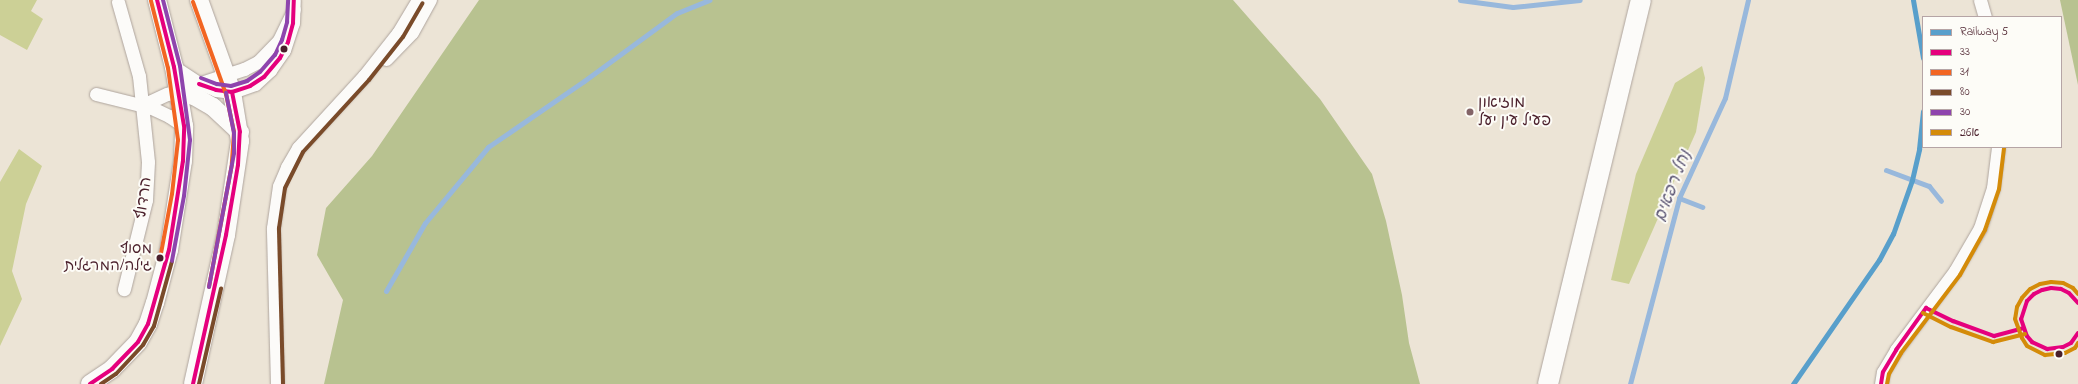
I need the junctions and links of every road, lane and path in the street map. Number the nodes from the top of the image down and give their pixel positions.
1 (157, 0) edge
2 (199, 0) edge
3 (418, 0) edge
4 (430, 0) edge
5 (1980, 0) edge
6 (118, 2) dead end
7 (1641, 2) edge
8 (294, 5) edge
9 (1985, 16) edge
10 (174, 67) junction
11 (227, 74) junction
12 (364, 76) junction
13 (199, 83) junction
14 (178, 90) junction
15 (232, 92) junction
16 (96, 94) dead end
17 (143, 105) junction
18 (184, 126) junction
19 (240, 132) junction
20 (1998, 148) edge
21 (124, 289) dead end
22 (90, 384) edge
23 (193, 384) edge
24 (278, 384) edge
25 (1548, 384) edge
26 (1880, 384) edge

1 - 10 street
2 - 11 street
3 - 12 street
4 - 12 street
5 - 9 street
6 - 17 street, הרדוף
7 - 25 main road
8 - 11 street
8 - 15 street
10 - 13 street
10 - 14 street
11 - 13 street
11 - 15 street
12 - 24 street
13 - 14 street
13 - 15 street
14 - 17 street
14 - 18 street
14 - 19 street
15 - 19 street
16 - 17 street
17 - 18 street
17 - 21 street, הרדוף
18 - 22 street
19 - 23 street
20 - 26 street

